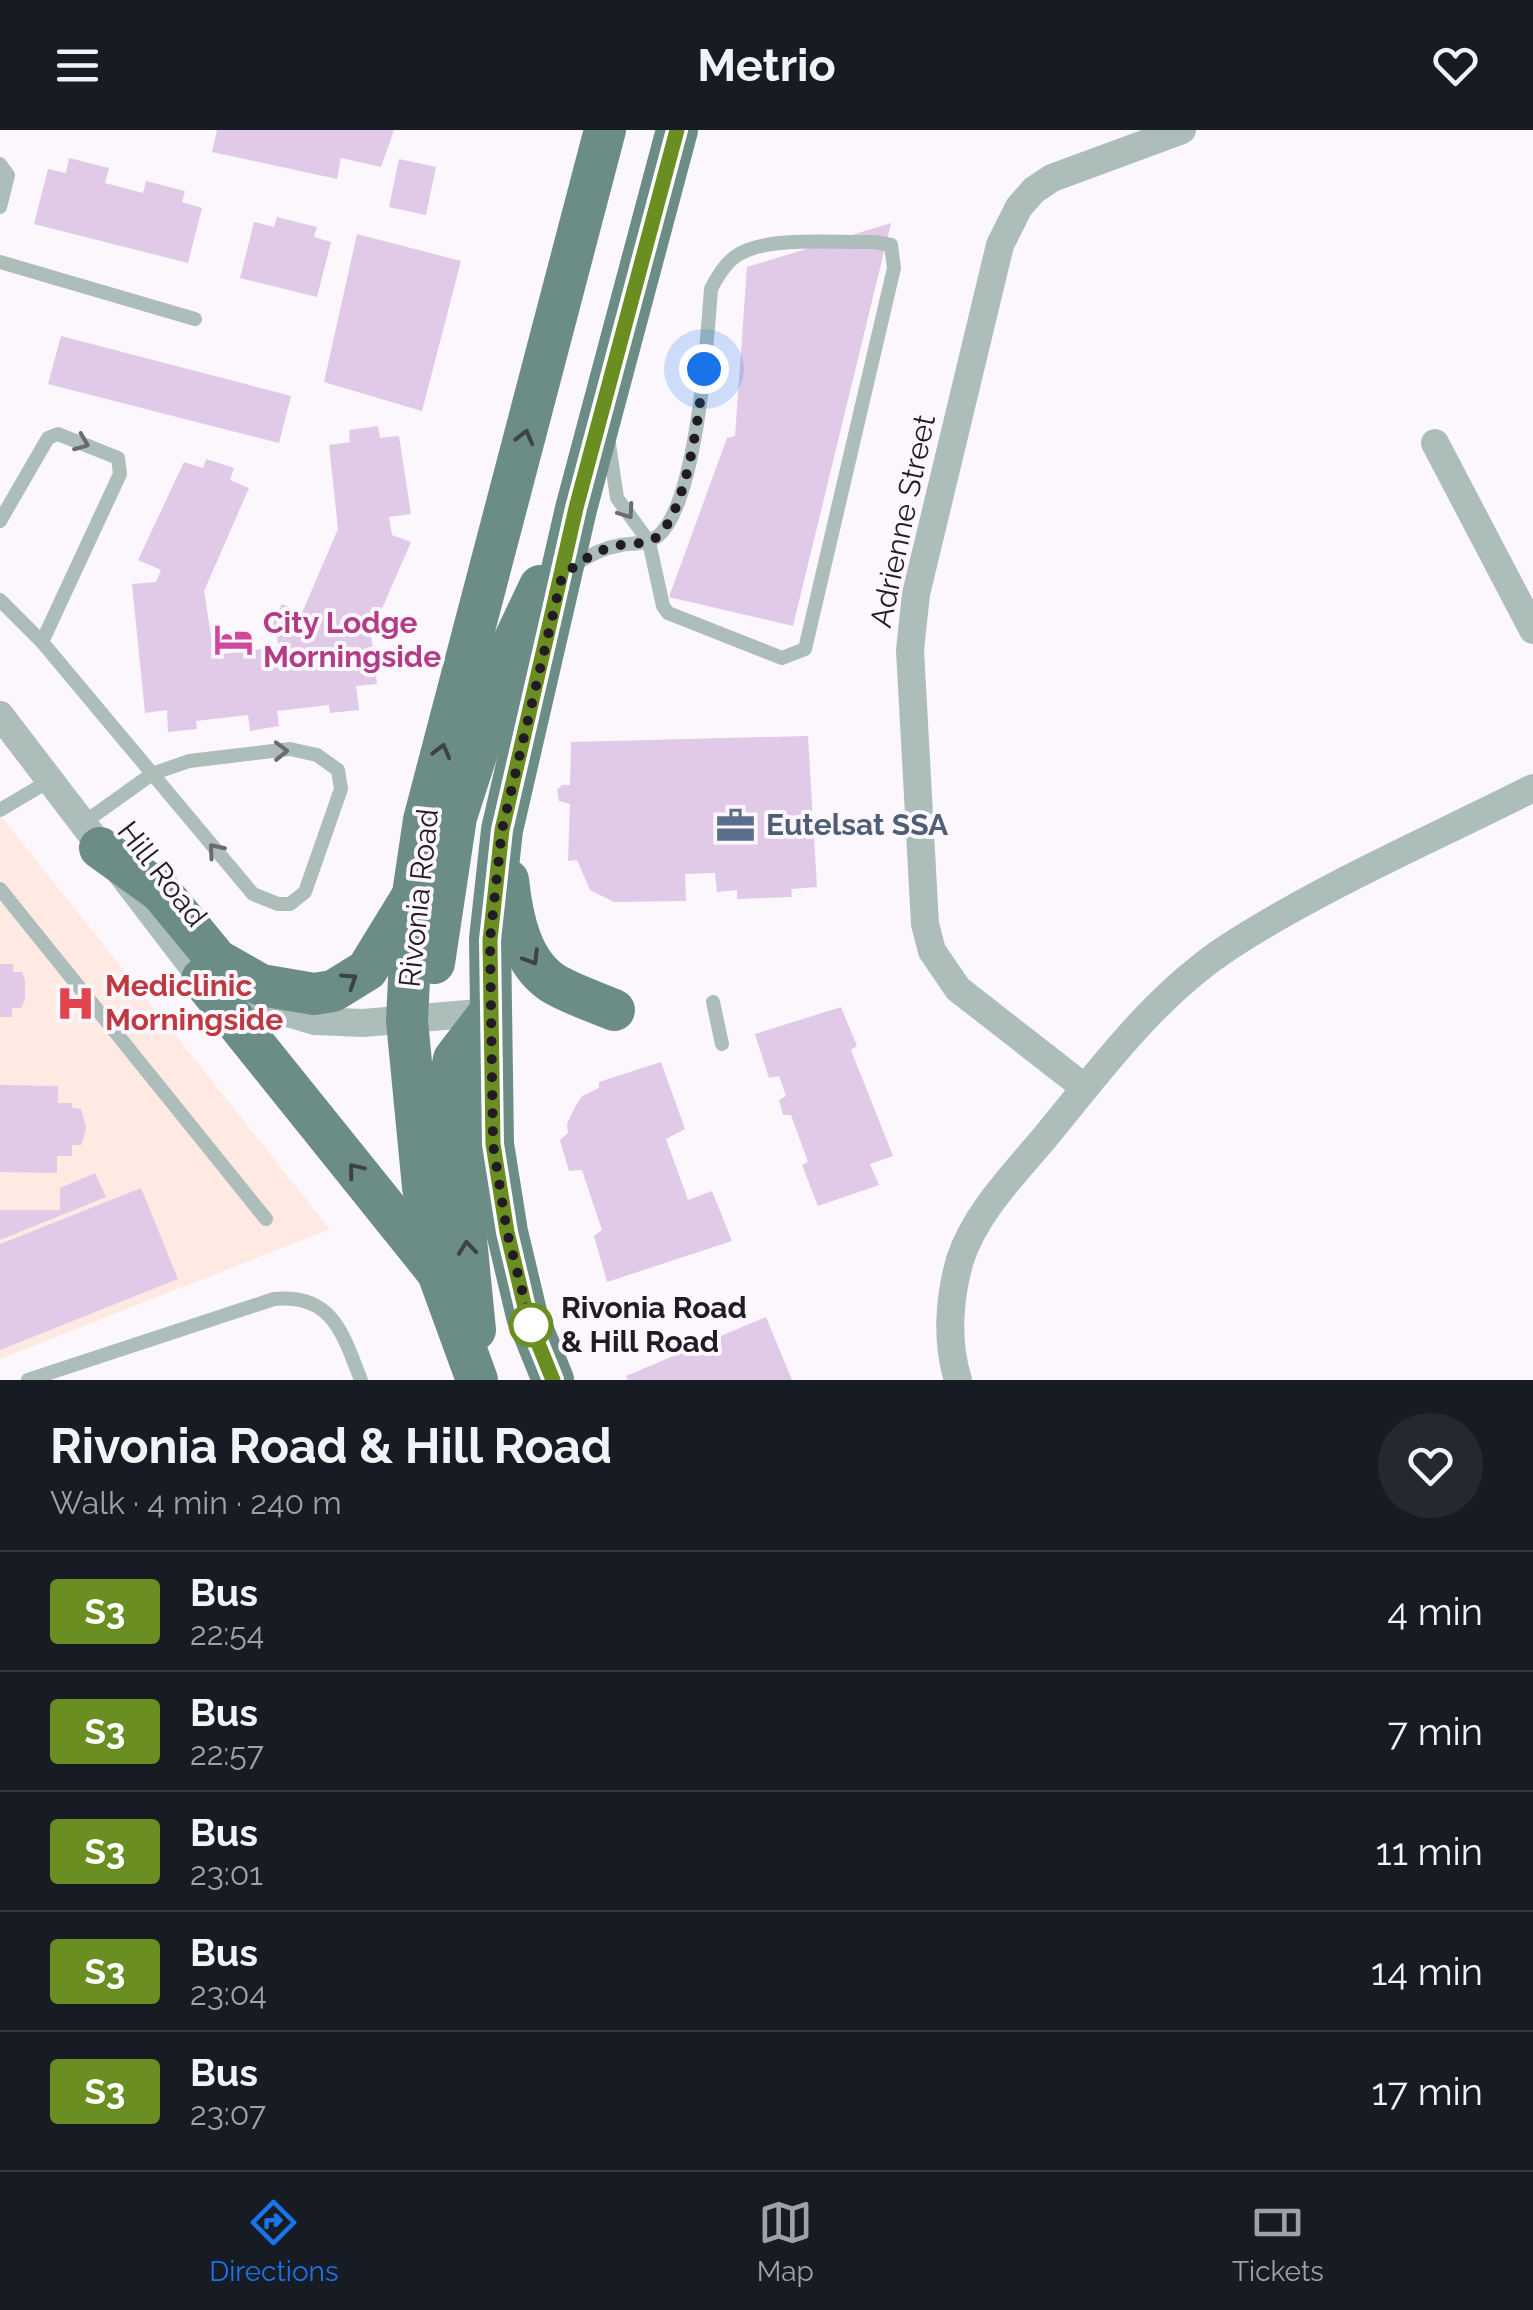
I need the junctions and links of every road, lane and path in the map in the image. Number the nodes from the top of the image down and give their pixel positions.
1 (578, 130) edge
2 (605, 130) edge
3 (1182, 130) edge
4 (678, 138) edge
5 (0, 164) edge
6 (0, 207) edge
7 (572, 256) junction
8 (0, 262) edge
9 (195, 318) dead end
10 (605, 409) junction
11 (1435, 443) dead end
12 (576, 508) junction
13 (0, 520) edge
14 (648, 542) junction
15 (562, 576) junction
16 (0, 600) edge
17 (1533, 630) edge
18 (42, 642) junction
19 (0, 716) edge
20 (152, 774) junction
21 (49, 781) junction
22 (1533, 788) edge
23 (0, 810) edge
24 (502, 830) junction
25 (91, 836) junction
26 (0, 889) edge
27 (413, 894) junction
28 (202, 979) junction
29 (713, 1002) dead end
30 (614, 1010) dead end
31 (490, 1012) junction
32 (407, 1020) junction
33 (722, 1044) dead end
34 (1086, 1088) junction
35 (266, 1219) dead end
36 (438, 1274) junction
37 (28, 1380) edge
38 (361, 1380) edge
39 (479, 1380) edge
40 (553, 1380) edge
41 (958, 1380) edge

1 - 7 main road
2 - 7 main road, Rivonia Road
3 - 34 street, Adrienne Street
4 - 10 main road
5 - 6 lane
27 -> 7 main road, Rivonia Road
8 - 9 lane
10 - 12 main road
10 -> 14 lane
11 - 17 street
12 - 15 main road
12 - 32 main road
13 -> 18 lane
14 - 14 lane
14 - 15 lane
15 - 24 main road
16 - 18 lane
18 - 20 lane
19 - 21 street, Hill Road
20 -> 20 lane
20 - 25 lane
21 - 23 lane
21 - 25 street, Hill Road
22 - 34 street
24 -> 30 main road
24 - 31 main road
25 -> 27 main road
25 - 28 street, Hill Road
26 - 35 lane
27 - 32 main road, Rivonia Road
28 - 32 street, Hill Road
36 -> 28 main road
29 - 33 lane
31 - 32 street, Hill Road
39 -> 31 main road
31 - 40 main road
32 - 36 main road, Rivonia Road
34 - 41 street
36 - 39 main road, Rivonia Road
37 - 38 lane

